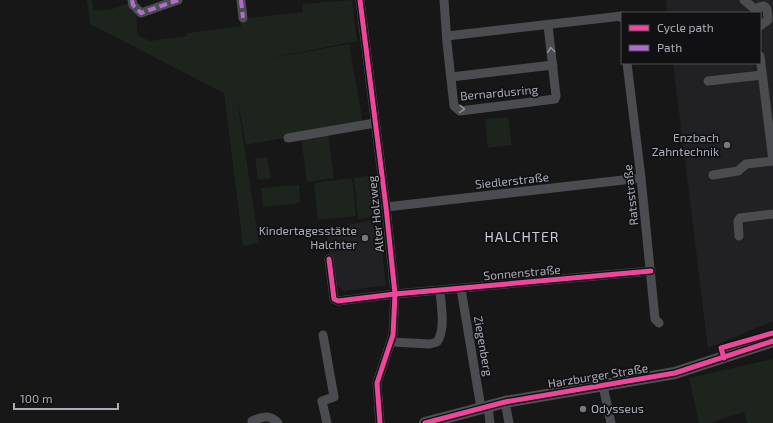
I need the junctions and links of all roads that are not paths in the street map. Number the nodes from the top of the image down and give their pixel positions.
1 (132, 0) edge
2 (178, 0) edge
3 (241, 0) edge
4 (362, 0) edge
5 (444, 0) edge
6 (744, 0) edge
7 (755, 11) edge
8 (621, 17) edge
9 (243, 18) dead end
10 (548, 24) junction
11 (761, 25) edge
12 (447, 36) junction
13 (627, 64) edge
14 (761, 64) edge
15 (553, 65) junction
16 (762, 75) junction
17 (451, 77) junction
18 (708, 81) dead end
19 (768, 85) edge
20 (375, 123) junction
21 (288, 138) dead end
22 (773, 162) edge
23 (713, 175) dead end
24 (641, 178) junction
25 (386, 207) junction
26 (773, 214) edge
27 (739, 236) dead end
28 (329, 259) dead end
29 (651, 271) junction
30 (460, 288) junction
31 (440, 291) junction
32 (395, 294) junction
33 (659, 323) dead end
34 (323, 335) dead end
35 (773, 341) edge
36 (391, 342) junction
37 (604, 386) junction
38 (505, 402) junction
39 (485, 407) junction
40 (447, 420) edge
41 (253, 423) edge
42 (278, 423) edge
43 (327, 423) edge
44 (380, 423) edge
45 (425, 423) edge
46 (490, 423) edge
47 (509, 423) edge
48 (611, 423) edge

1 - 2 street
3 - 9 street
4 - 20 street, Alter Holzweg
5 - 12 street, Bernardusring
6 - 7 street
7 - 11 street
8 - 10 street
10 - 12 street
15 -> 10 street, Bernardusring
12 - 17 street, Bernardusring
13 - 24 street, Ratsstraße
14 - 16 street
15 - 17 street
17 -> 15 street, Bernardusring
16 - 18 street
16 - 19 street
19 - 22 street
20 - 21 street
20 - 25 street, Alter Holzweg
22 - 23 street
24 - 25 street, Siedlerstraße
24 - 29 street, Ratsstraße
25 - 32 street, Alter Holzweg
26 - 27 street
28 - 32 street, Sonnenstraße
29 - 30 street, Sonnenstraße
29 - 33 street, Ratsstraße
30 - 31 street, Sonnenstraße
30 - 39 street, Ziegenberg
31 - 32 street, Sonnenstraße
31 - 36 street
32 - 36 street, Alter Holzweg
34 - 43 street
35 - 37 main road, Harzburger Straße
36 - 44 street, Alter Holzweg
37 - 38 main road, Harzburger Straße
37 - 48 street
38 - 39 main road, Harzburger Straße
38 - 47 street
39 - 40 main road, Harzburger Straße
39 - 46 street, Ziegenberg
40 - 45 main road, Harzburger Straße
41 - 42 street

